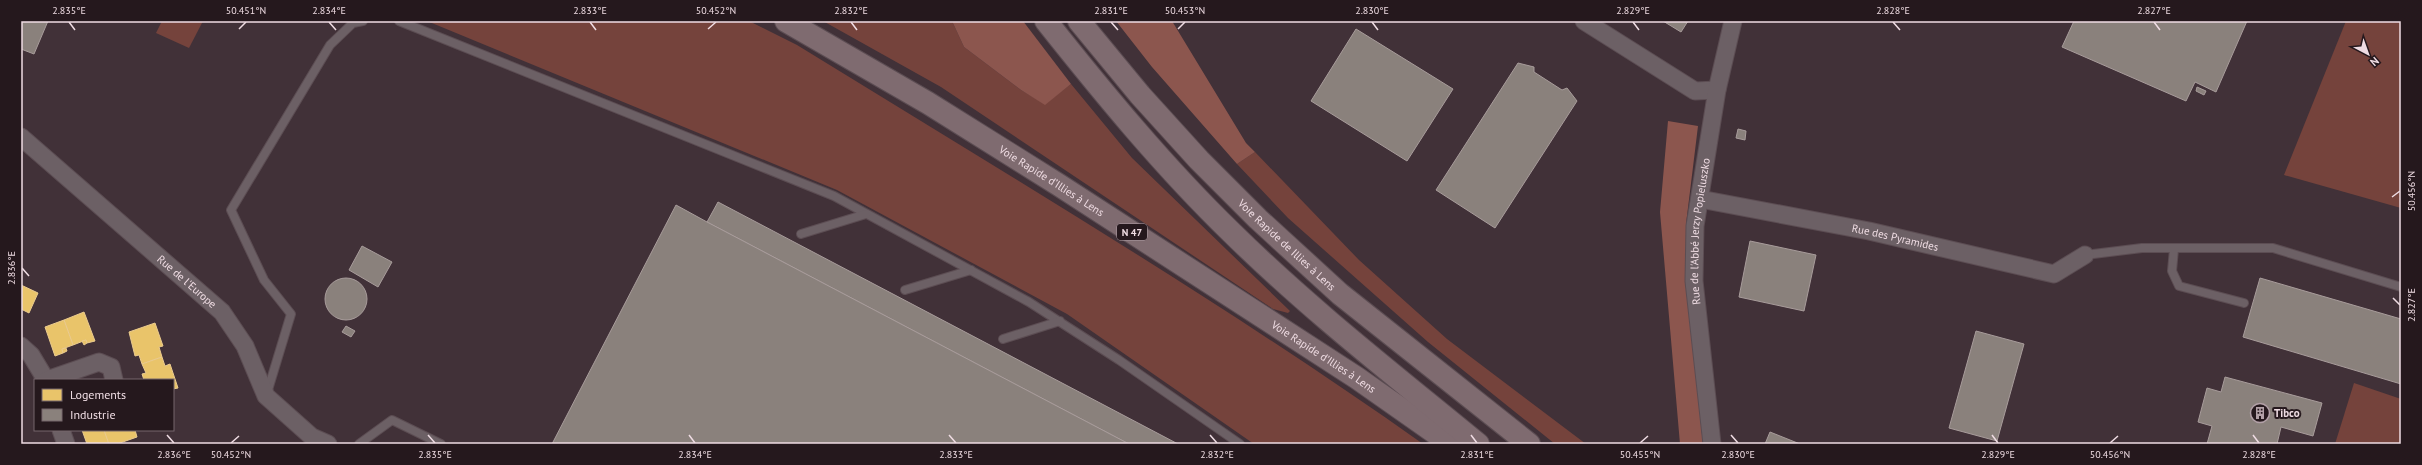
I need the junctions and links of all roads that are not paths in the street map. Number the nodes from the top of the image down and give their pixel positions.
1 (363, 21) edge
2 (400, 21) edge
3 (786, 21) edge
4 (1046, 21) edge
5 (1584, 21) edge
6 (1733, 21) edge
7 (1079, 22) edge
8 (1716, 90) junction
9 (21, 137) edge
10 (1700, 198) junction
11 (866, 214) junction
12 (801, 234) dead end
13 (2174, 249) junction
14 (2085, 254) joint
15 (970, 270) junction
16 (2401, 287) edge
17 (906, 290) dead end
18 (2244, 303) dead end
19 (1060, 321) junction
20 (1003, 339) dead end
21 (21, 346) edge
22 (46, 379) edge
23 (50, 379) edge
24 (114, 379) edge
25 (266, 396) junction
26 (61, 431) edge
27 (1525, 441) edge
28 (66, 444) edge
29 (328, 444) edge
30 (359, 444) edge
31 (441, 444) edge
32 (1240, 444) edge
33 (1451, 444) edge
34 (1478, 444) edge
35 (1712, 444) edge

1 - 25 lane
2 - 11 lane
3 - 33 highway, Voie Rapide d’Illies à Lens / N 47
4 - 34 highway
5 - 8 street
6 - 8 street, Rue de l'Abbé Jerzy Popieluszko
7 - 27 highway, Voie Rapide de Illies à Lens
8 - 10 street, Rue de l'Abbé Jerzy Popieluszko
9 - 25 street, Rue de l'Europe
10 - 14 street, Rue des Pyramides
10 - 35 street, Rue de l'Abbé Jerzy Popieluszko
11 - 12 lane
11 - 15 lane
13 - 14 lane
13 - 16 lane
13 - 18 lane
15 - 17 lane
15 - 19 lane
19 - 20 lane
19 - 32 lane
21 - 22 street
23 - 24 street
25 - 29 street, Rue de l'Europe
26 - 28 street
30 - 31 lane

